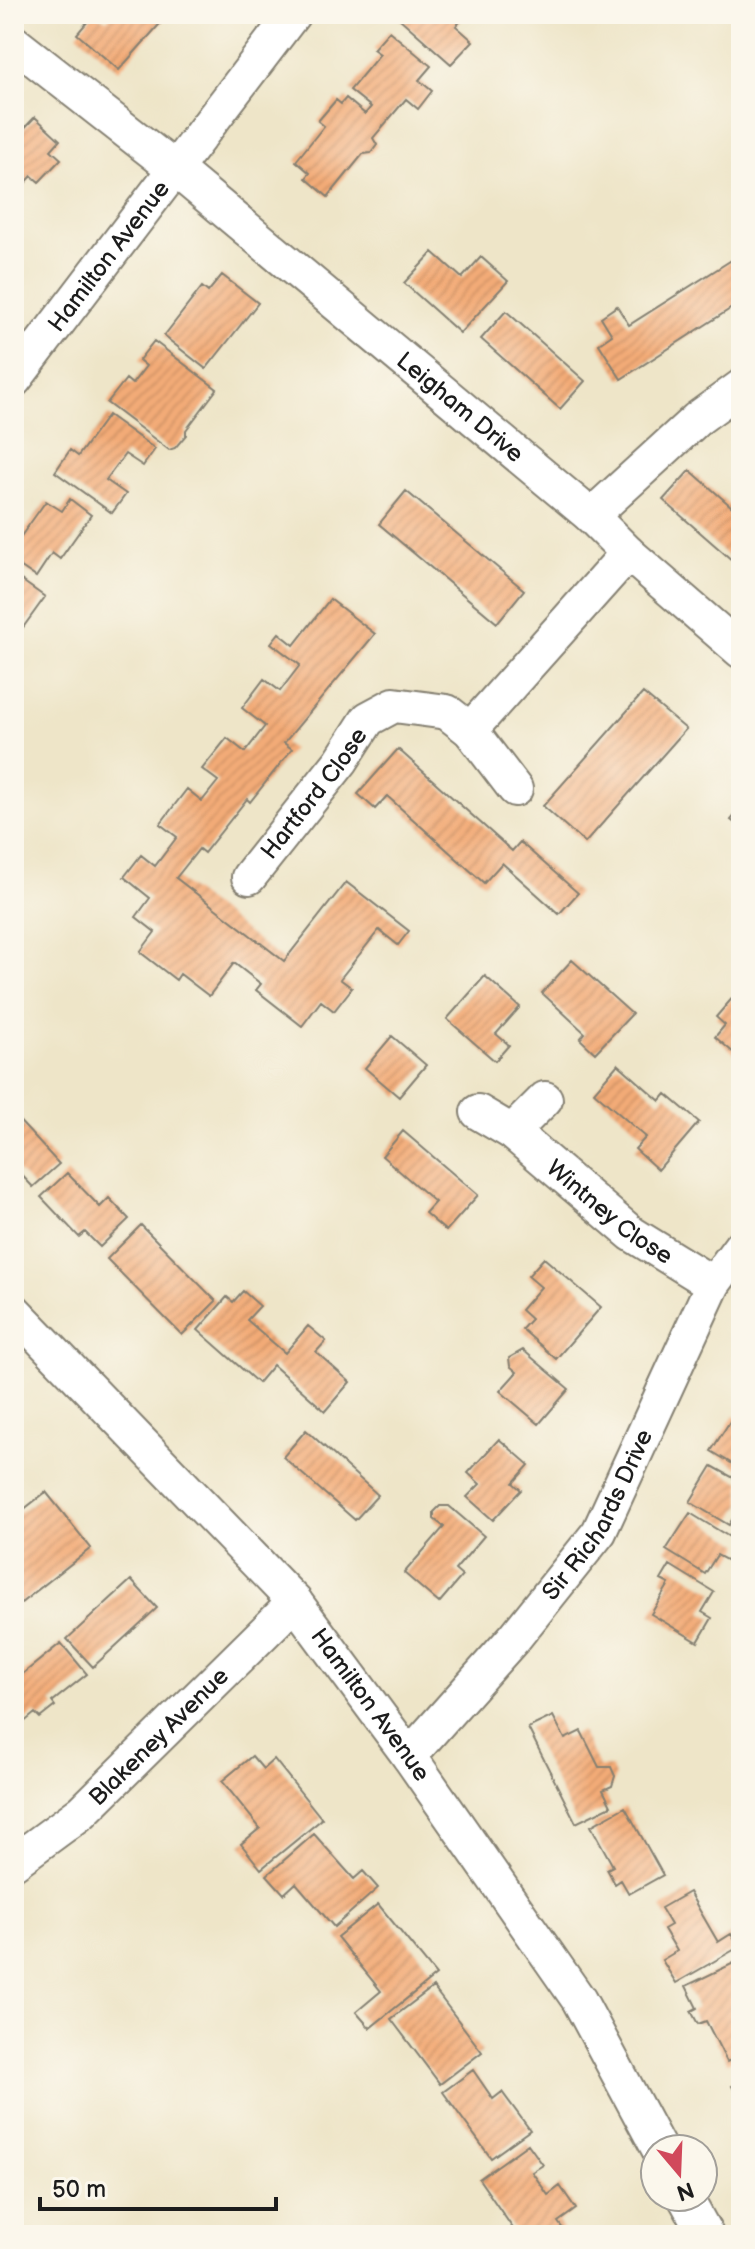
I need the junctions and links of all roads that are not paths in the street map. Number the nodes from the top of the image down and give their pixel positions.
1 (293, 14) edge
2 (14, 43) edge
3 (175, 169) junction
4 (14, 380) edge
5 (741, 387) edge
6 (591, 516) junction
7 (628, 553) junction
8 (741, 651) edge
9 (470, 730) junction
10 (515, 789) dead end
11 (249, 877) dead end
12 (545, 1099) dead end
13 (478, 1112) dead end
14 (512, 1132) junction
15 (741, 1246) edge
16 (713, 1284) junction
17 (14, 1311) edge
18 (295, 1602) junction
19 (409, 1756) junction
20 (14, 1862) edge
21 (650, 2133) edge
22 (694, 2213) edge
23 (706, 2235) edge

1 - 3 street, Hamilton Avenue
2 - 3 street, Leigham Drive
3 - 4 street, Hamilton Avenue
3 - 6 street, Leigham Drive
5 - 6 street
6 - 7 street, Leigham Drive
7 - 8 street, Leigham Drive
7 - 9 street
9 - 10 street, Hartford Close
9 - 11 street, Hartford Close
12 - 14 street
13 - 14 street, Wintney Close
14 - 16 street, Wintney Close
15 - 16 street, Sir Richards Drive
16 - 19 street, Sir Richards Drive
17 - 18 street, Hamilton Avenue
18 - 19 street, Hamilton Avenue
18 - 20 street, Blakeney Avenue
19 - 21 street, Hamilton Avenue
22 - 23 street

